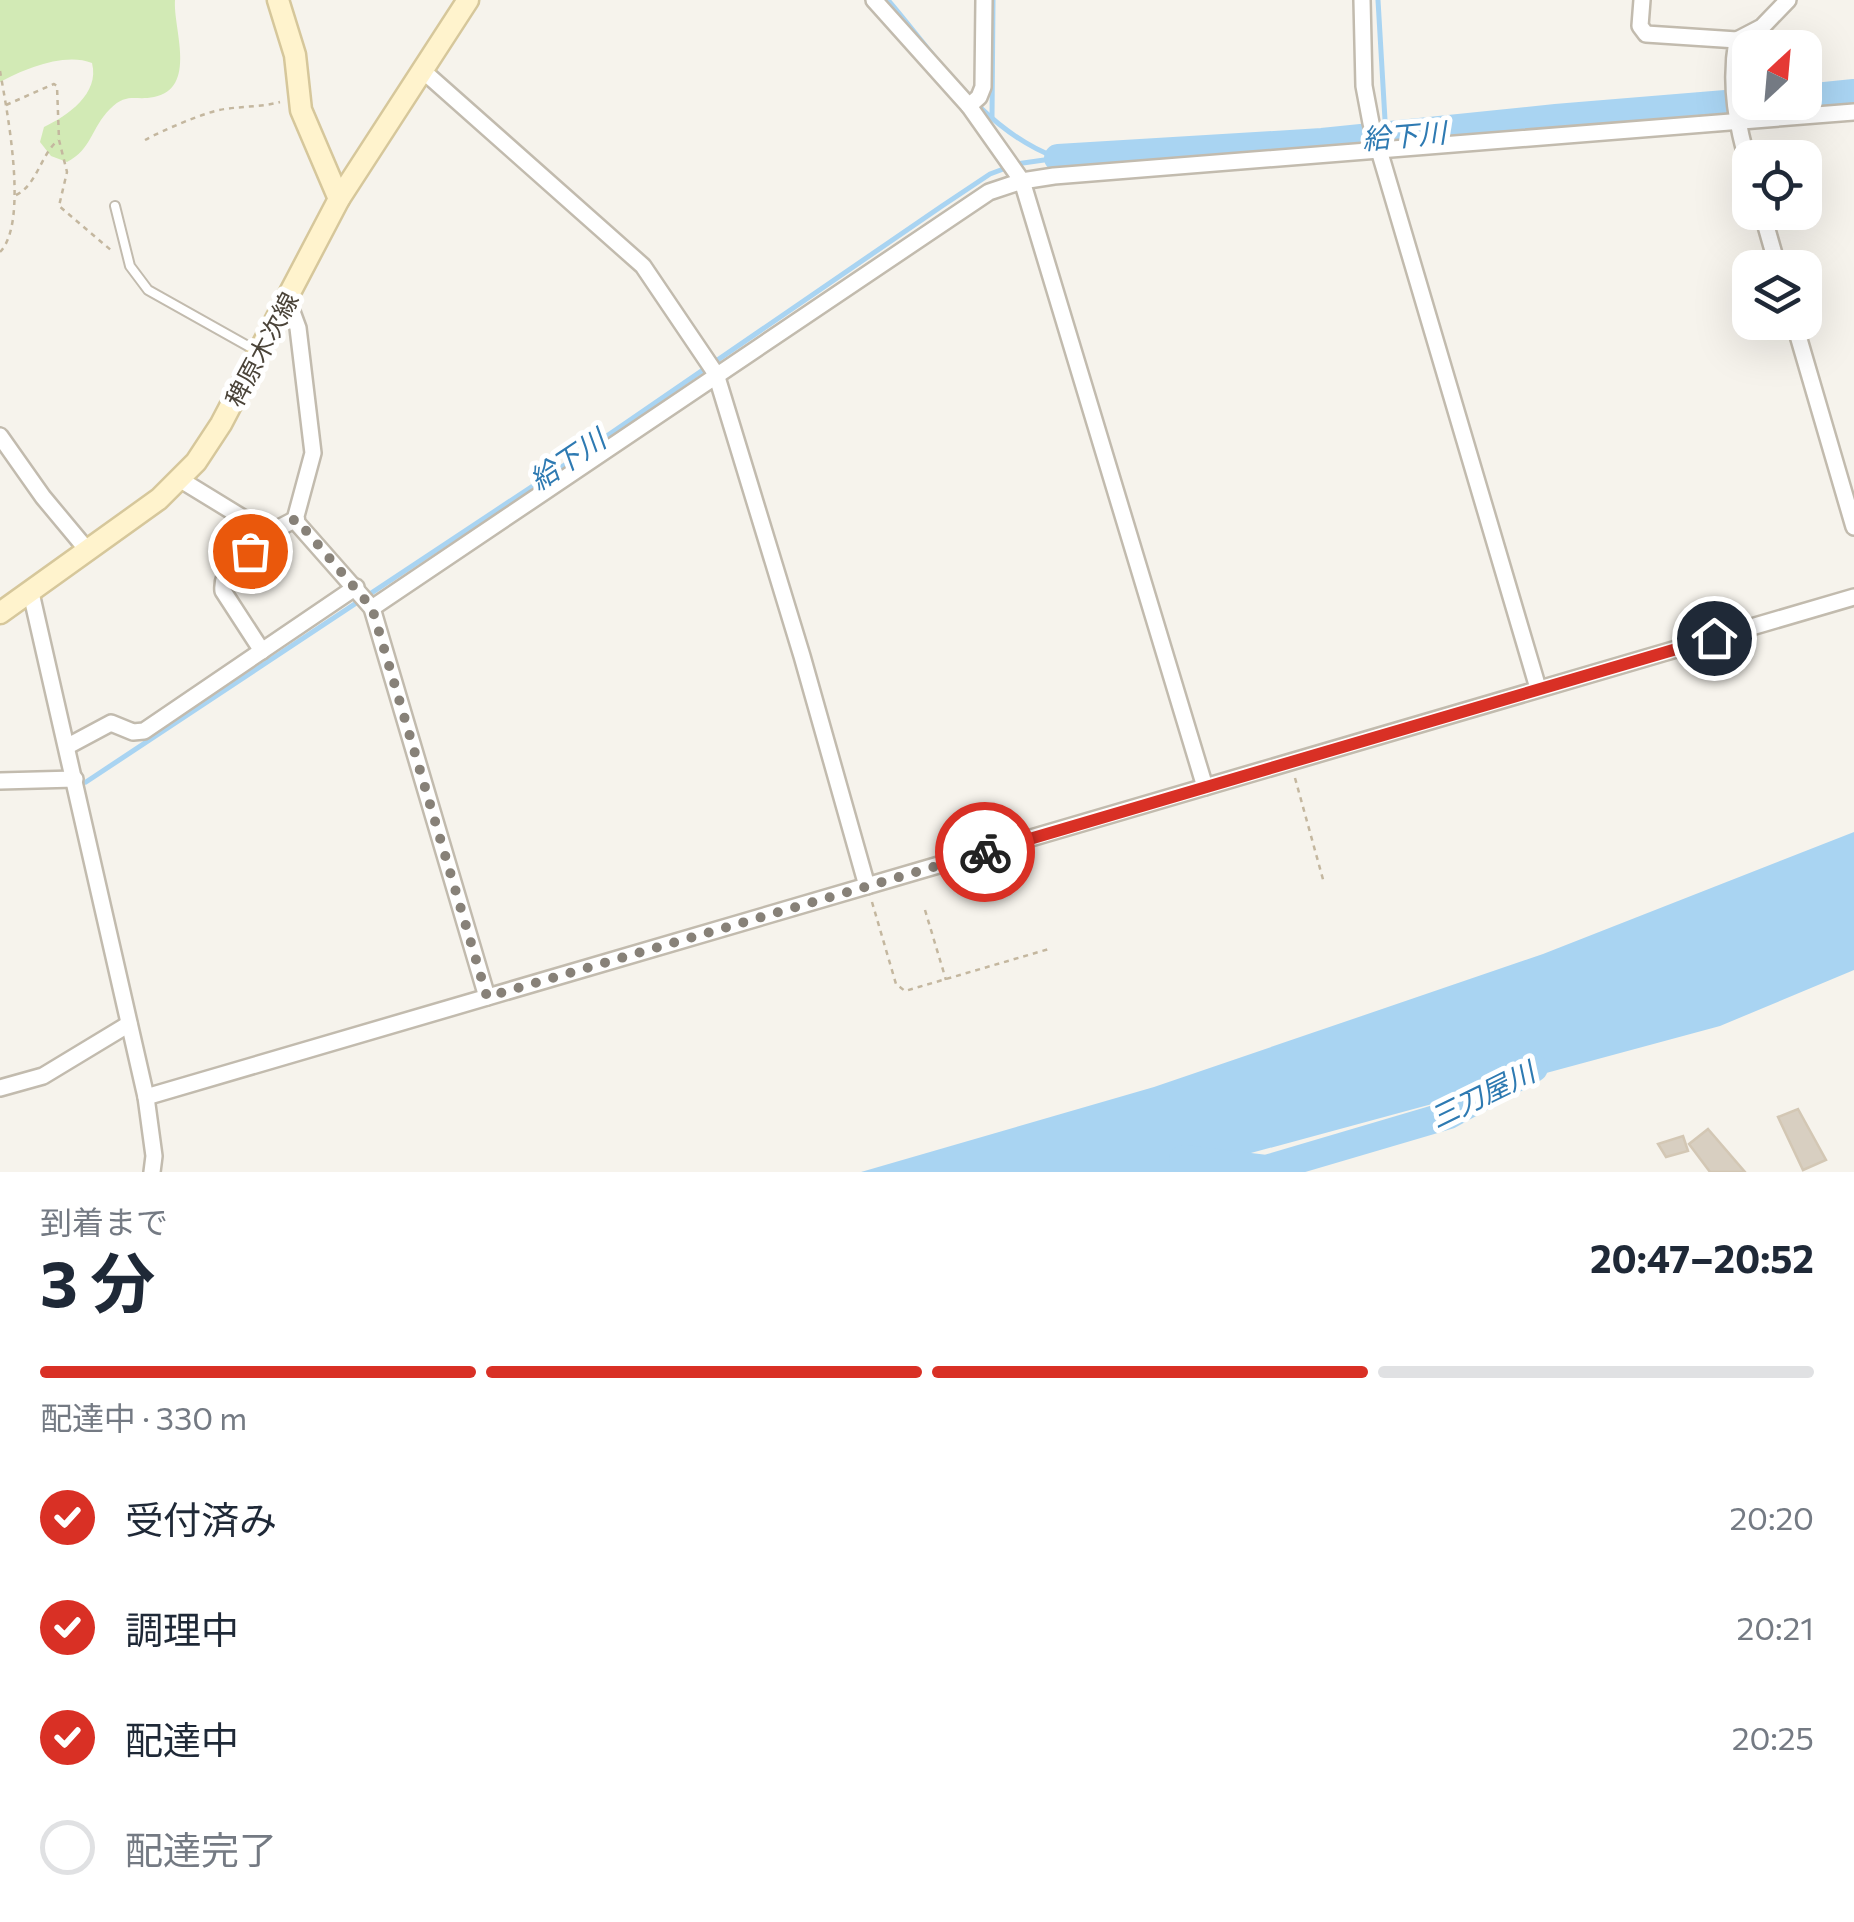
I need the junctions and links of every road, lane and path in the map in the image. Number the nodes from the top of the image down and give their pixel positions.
1 (278, 0) edge
2 (468, 0) edge
3 (874, 0) edge
4 (984, 0) edge
5 (1362, 0) edge
6 (1642, 0) edge
7 (1788, 0) edge
8 (1758, 30) edge
9 (1732, 40) edge
10 (421, 69) junction
11 (0, 71) edge
12 (301, 101) junction
13 (973, 102) junction
14 (6, 105) junction
15 (1854, 112) edge
16 (1736, 120) edge
17 (1736, 123) junction
18 (58, 140) junction
19 (145, 140) dead end
20 (1741, 140) edge
21 (1379, 148) junction
22 (1019, 178) junction
23 (14, 196) junction
24 (339, 199) junction
25 (115, 206) dead end
26 (0, 252) edge
27 (128, 260) junction
28 (288, 298) junction
29 (1799, 340) edge
30 (259, 352) junction
31 (712, 367) junction
32 (0, 436) edge
33 (181, 480) junction
34 (296, 519) junction
35 (1854, 526) edge
36 (273, 531) junction
37 (88, 551) junction
38 (32, 593) junction
39 (364, 597) junction
40 (1854, 597) edge
41 (0, 614) edge
42 (262, 651) junction
43 (1538, 688) junction
44 (68, 746) junction
45 (1290, 762) junction
46 (75, 779) junction
47 (0, 781) edge
48 (1205, 787) junction
49 (1324, 882) dead end
50 (867, 886) junction
51 (925, 910) dead end
52 (1049, 949) dead end
53 (946, 980) junction
54 (487, 997) junction
55 (129, 1024) junction
56 (0, 1088) edge
57 (146, 1097) junction
58 (152, 1172) edge

1 - 12 main road
2 - 10 main road, 稗原木次線
3 - 13 street
4 - 13 street
5 - 21 street
6 - 9 street
7 - 8 street
10 - 24 main road, 稗原木次線
10 - 31 street
11 - 14 path
12 - 19 path
12 - 24 main road
13 - 22 street
14 - 18 path
14 - 23 path
15 - 17 street
16 - 17 street
17 - 20 street
17 - 21 street
18 - 23 path
18 - 27 path
21 - 22 street
21 - 43 street
22 - 31 street
22 - 48 street
23 - 26 path
24 - 28 main road, 稗原木次線
25 - 27 lane
27 - 30 lane
28 - 30 main road, 稗原木次線
28 - 34 street
29 - 35 street
30 - 33 main road, 稗原木次線
31 - 39 street
31 - 50 street
32 - 37 street
33 - 36 street
33 - 37 main road, 稗原木次線
34 - 36 street
34 - 39 street
36 - 42 street
37 - 38 main road, 稗原木次線
38 - 41 main road, 稗原木次線
38 - 44 street
39 - 42 street
39 - 54 street
40 - 43 street
42 - 44 street
43 - 45 street
44 - 46 street
45 - 48 street
45 - 49 path
46 - 47 street
46 - 55 street
48 - 50 street
50 - 53 path
50 - 54 street
51 - 53 path
52 - 53 path
54 - 57 street
55 - 56 street
55 - 57 street
57 - 58 street

